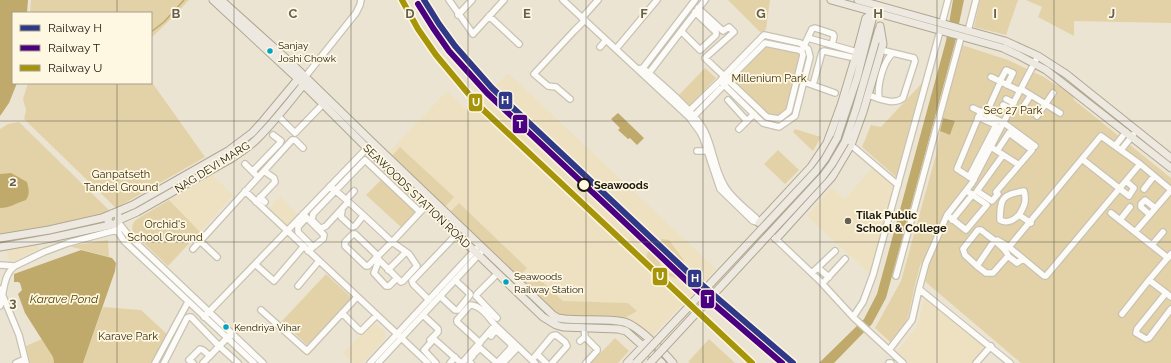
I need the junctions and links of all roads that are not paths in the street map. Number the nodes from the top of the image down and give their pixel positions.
1 (213, 0) edge
2 (221, 0) edge
3 (361, 0) edge
4 (449, 0) edge
5 (472, 0) edge
6 (504, 0) edge
7 (563, 0) edge
8 (598, 0) edge
9 (657, 0) edge
10 (695, 0) edge
11 (705, 0) edge
12 (831, 0) edge
13 (858, 0) edge
14 (948, 0) edge
15 (976, 0) edge
16 (875, 8) junction
17 (697, 10) junction
18 (884, 11) junction
19 (458, 14) junction
20 (489, 16) junction
21 (584, 19) junction
22 (880, 26) junction
23 (942, 27) junction
24 (681, 31) junction
25 (963, 33) junction
26 (764, 35) junction
27 (808, 38) junction
28 (606, 40) junction
29 (765, 43) junction
30 (519, 44) dead end
31 (804, 45) junction
32 (832, 45) junction
33 (600, 47) dead end
34 (616, 49) junction
35 (881, 50) junction
36 (800, 51) junction
37 (893, 53) junction
38 (856, 55) junction
39 (1038, 56) junction
40 (1034, 63) junction
41 (643, 71) junction
42 (991, 77) dead end
43 (302, 80) junction
44 (724, 80) junction
45 (804, 82) junction
46 (999, 83) junction
47 (813, 85) junction
48 (1007, 85) junction
49 (1020, 90) junction
50 (835, 93) dead end
51 (1053, 93) dead end
52 (868, 95) junction
53 (1031, 95) junction
54 (879, 98) junction
55 (570, 99) dead end
56 (728, 100) dead end
57 (1004, 102) dead end
58 (323, 104) junction
59 (1045, 104) junction
60 (1012, 106) junction
61 (1023, 107) dead end
62 (973, 108) dead end
63 (983, 113) junction
64 (1060, 113) dead end
65 (754, 114) junction
66 (691, 115) junction
67 (784, 115) junction
68 (278, 116) junction
69 (1037, 116) dead end
70 (978, 117) junction
71 (789, 120) junction
72 (747, 121) junction
73 (1004, 122) junction
74 (740, 129) dead end
75 (1131, 133) junction
76 (273, 135) dead end
77 (372, 142) junction
78 (848, 143) junction
79 (283, 145) junction
80 (1115, 146) junction
81 (991, 147) junction
82 (1033, 147) junction
83 (303, 148) dead end
84 (367, 148) junction
85 (706, 149) junction
86 (1121, 150) junction
87 (698, 151) dead end
88 (997, 151) junction
89 (1003, 155) junction
90 (1171, 158) edge
91 (1082, 159) junction
92 (245, 164) dead end
93 (1140, 164) junction
94 (1019, 165) junction
95 (1171, 168) edge
96 (253, 171) junction
97 (264, 171) junction
98 (259, 176) junction
99 (1154, 176) junction
100 (972, 179) junction
101 (1126, 181) junction
102 (898, 185) junction
103 (332, 188) junction
104 (1119, 188) junction
105 (1144, 188) dead end
106 (354, 190) dead end
107 (1171, 190) edge
108 (967, 191) junction
109 (245, 192) junction
110 (973, 194) junction
111 (347, 201) junction
112 (256, 202) junction
113 (430, 203) junction
114 (1130, 207) dead end
115 (343, 208) junction
116 (1155, 208) junction
117 (420, 212) junction
118 (1111, 213) dead end
119 (111, 214) junction
120 (1149, 214) junction
121 (947, 215) junction
122 (1019, 215) junction
123 (305, 216) junction
124 (363, 216) junction
125 (952, 220) junction
126 (1120, 220) junction
127 (759, 223) junction
128 (1031, 223) junction
129 (115, 224) junction
130 (287, 231) junction
131 (1135, 232) junction
132 (1163, 232) dead end
133 (457, 234) junction
134 (0, 238) edge
135 (776, 238) junction
136 (200, 241) junction
137 (994, 241) junction
138 (392, 242) junction
139 (1152, 245) junction
140 (304, 246) junction
141 (0, 247) edge
142 (1009, 248) junction
143 (193, 249) dead end
144 (311, 249) junction
145 (479, 250) junction
146 (835, 251) dead end
147 (406, 252) junction
148 (1008, 256) junction
149 (1169, 256) edge
150 (217, 257) dead end
151 (378, 258) junction
152 (845, 259) dead end
153 (1023, 259) junction
154 (319, 261) junction
155 (255, 264) junction
156 (0, 265) edge
157 (15, 266) junction
158 (977, 266) junction
159 (818, 268) junction
160 (388, 270) junction
161 (812, 273) junction
162 (498, 274) junction
163 (896, 276) dead end
164 (829, 277) junction
165 (397, 278) junction
166 (455, 280) junction
167 (1149, 280) junction
168 (823, 283) junction
169 (298, 286) dead end
170 (0, 289) edge
171 (918, 289) junction
172 (1168, 295) edge
173 (3, 296) junction
174 (440, 296) junction
175 (357, 297) junction
176 (429, 300) junction
177 (188, 302) junction
178 (0, 306) edge
179 (1171, 309) edge
180 (262, 310) dead end
181 (210, 312) junction
182 (342, 313) junction
183 (1122, 314) dead end
184 (377, 315) junction
185 (423, 315) junction
186 (204, 317) junction
187 (854, 317) junction
188 (495, 320) junction
189 (584, 328) junction
190 (232, 333) junction
191 (399, 336) junction
192 (584, 337) junction
193 (227, 338) junction
194 (649, 339) junction
195 (580, 341) dead end
196 (643, 345) junction
197 (219, 346) junction
198 (480, 346) junction
199 (990, 346) junction
200 (518, 347) junction
201 (889, 350) junction
202 (474, 353) junction
203 (418, 354) junction
204 (537, 354) junction
205 (666, 355) junction
206 (210, 356) junction
207 (455, 357) junction
208 (26, 361) edge
209 (429, 361) edge
210 (534, 361) edge
211 (234, 362) edge
212 (468, 362) edge
213 (661, 362) edge
214 (16, 363) edge
215 (155, 363) edge
216 (165, 363) edge
217 (193, 363) edge
218 (203, 363) edge
219 (254, 363) edge
220 (263, 363) edge
221 (370, 363) edge
222 (378, 363) edge
223 (436, 363) edge
224 (450, 363) edge
225 (462, 363) edge
226 (497, 363) edge
227 (503, 363) edge
228 (546, 363) edge
229 (552, 363) edge
230 (586, 363) edge
231 (627, 363) edge
232 (636, 363) edge
233 (650, 363) edge
234 (673, 363) edge
235 (903, 363) edge
236 (976, 363) edge
237 (1010, 363) edge

1 - 43 main road, SEAWOODS STATION ROAD
2 - 43 main road, SEAWOODS STATION ROAD
3 - 43 street
4 - 19 street
5 - 19 street
6 - 20 street
7 - 21 street
8 - 21 street
9 - 34 street
10 - 41 street
11 - 17 street
12 - 16 main road
13 - 16 main road
14 - 23 street
15 - 25 street
16 - 18 main road
16 - 38 main road
16 - 232 main road, bridge
17 - 24 street
17 - 24 street
17 - 44 street
18 - 22 main road
18 - 23 main road
19 - 20 street
20 - 30 street
21 - 28 street
21 - 55 street
22 - 35 main road
22 - 78 main road
23 - 25 main road
23 - 102 street
24 - 41 street
25 - 39 main road
25 - 40 main road
25 - 163 street
26 - 29 street
26 - 31 street
26 - 44 street
27 - 31 street
27 - 32 street
27 - 32 street
28 - 33 street
28 - 34 street
29 - 36 street
29 - 44 street
31 - 36 street
31 - 45 street
32 - 38 street
34 - 41 street
35 - 37 street
35 - 52 main road
36 - 67 street
37 - 54 street
37 - 54 street
38 - 47 street
38 - 127 main road
39 - 40 street
39 - 75 main road
40 - 49 street
40 - 75 main road
41 - 66 street
42 - 46 street
43 - 58 main road, SEAWOODS STATION ROAD
43 - 68 main road, NAG DEVI MARG
43 - 77 main road, SEAWOODS STATION ROAD
43 - 119 main road, NAG DEVI MARG
44 - 65 street
44 - 66 street
44 - 67 street
45 - 47 street
45 - 71 street
46 - 48 street
46 - 48 street
46 - 63 street
47 - 50 street
48 - 49 street
49 - 53 street
49 - 60 street
51 - 59 street
52 - 54 street
52 - 78 main road
53 - 59 street
53 - 61 street
56 - 72 street
57 - 60 street
58 - 68 street
58 - 84 main road, SEAWOODS STATION ROAD
59 - 64 street
59 - 69 street
60 - 73 street
62 - 63 street
63 - 70 street
63 - 73 street
65 - 71 street
65 - 72 street
66 - 85 street
66 - 127 street
67 - 71 street
68 - 129 main road, NAG DEVI MARG
70 - 100 street
70 - 100 street
72 - 74 street
73 - 81 street
73 - 82 street
75 - 80 street
75 - 86 street
75 - 90 main road
75 - 95 main road
76 - 79 street
77 - 84 street
77 - 113 main road, SEAWOODS STATION ROAD
78 - 102 street
78 - 135 main road
78 - 233 main road, bridge
79 - 83 street
79 - 96 street
79 - 97 street
80 - 86 street
80 - 91 street
81 - 88 street
81 - 100 street
82 - 88 street
82 - 94 street
84 - 103 street
84 - 113 main road, SEAWOODS STATION ROAD
85 - 87 street
85 - 127 street
86 - 93 street
88 - 89 street
89 - 94 street
89 - 94 street
91 - 104 street
91 - 128 street
92 - 96 street
93 - 99 street
93 - 101 street
96 - 98 street
97 - 98 street
97 - 112 street
98 - 109 street
99 - 105 street
99 - 107 street
100 - 108 street
101 - 104 street
101 - 104 street
102 - 187 street
103 - 111 street
103 - 115 street
103 - 117 street
103 - 123 street
104 - 153 street
106 - 111 street
107 - 116 street
108 - 110 street
108 - 121 street
109 - 112 street
109 - 136 street
110 - 125 street
110 - 125 street
111 - 115 street
111 - 124 street
112 - 130 street
113 - 117 street
113 - 133 main road, SEAWOODS STATION ROAD
113 - 145 main road, SEAWOODS STATION ROAD
114 - 126 street
115 - 124 street
116 - 120 street
116 - 120 street
117 - 138 street
118 - 126 street
119 - 129 main road
119 - 134 main road, NAG DEVI MARG
120 - 131 street
121 - 125 street
121 - 171 street
122 - 122 street
122 - 128 street
123 - 130 street
123 - 144 street
123 - 144 street
124 - 138 street
126 - 131 street
127 - 135 street
128 - 142 street
129 - 141 main road, NAG DEVI MARG
129 - 157 street
129 - 177 street
129 - 181 street
130 - 140 street
130 - 155 street
131 - 139 street
132 - 139 street
133 - 145 main road, SEAWOODS STATION ROAD
133 - 176 street
135 - 161 street
136 - 143 street
136 - 150 street
137 - 142 street
137 - 148 street
137 - 158 street
137 - 158 street
138 - 147 street
138 - 151 street
139 - 149 street
140 - 144 street
140 - 155 street
142 - 153 street
144 - 154 street
145 - 162 main road, SEAWOODS STATION ROAD
145 - 166 street
145 - 176 street
145 - 194 main road, SEAWOODS STATION ROAD
146 - 159 street
147 - 160 street
147 - 165 street
148 - 153 street
148 - 158 street
149 - 167 street
151 - 151 street
151 - 160 street
151 - 165 street
152 - 164 street
154 - 169 street
154 - 175 street
155 - 181 street
156 - 157 street
157 - 173 street
159 - 161 street
159 - 164 street
160 - 165 street
161 - 168 street
162 - 188 street
162 - 189 main road, SEAWOODS STATION ROAD
164 - 168 street
166 - 174 street
166 - 174 street
167 - 172 street
167 - 183 street
168 - 187 street
170 - 173 street
171 - 199 street
171 - 201 street
172 - 179 street
173 - 178 street
173 - 208 street
174 - 185 street
175 - 182 street
175 - 184 street
176 - 191 street
177 - 186 street
177 - 215 street
180 - 182 street
181 - 186 street
181 - 190 street
182 - 184 street
184 - 191 street
185 - 191 street
185 - 203 street
186 - 193 street
187 - 201 street
188 - 198 street
188 - 198 street
188 - 200 street
189 - 192 street
189 - 196 main road, SEAWOODS STATION ROAD
190 - 193 street
190 - 220 street
191 - 203 street
191 - 221 street
191 - 222 street
192 - 195 street
192 - 230 street
193 - 197 street
193 - 219 street
194 - 196 main road
194 - 205 main road, SEAWOODS STATION ROAD
196 - 213 main road, SEAWOODS STATION ROAD
196 - 231 main road
197 - 206 street
197 - 211 street
197 - 216 street
198 - 202 street
198 - 226 street
198 - 226 street
199 - 236 street
199 - 237 street
200 - 210 street
200 - 227 street
201 - 235 street
202 - 212 street
202 - 225 street
203 - 209 street
204 - 210 street
204 - 228 street
204 - 229 street
205 - 213 main road, SEAWOODS STATION ROAD
205 - 234 main road, SEAWOODS STATION ROAD
206 - 217 street
206 - 218 street
207 - 209 street
207 - 224 street
207 - 225 street
208 - 214 street
209 - 223 street

